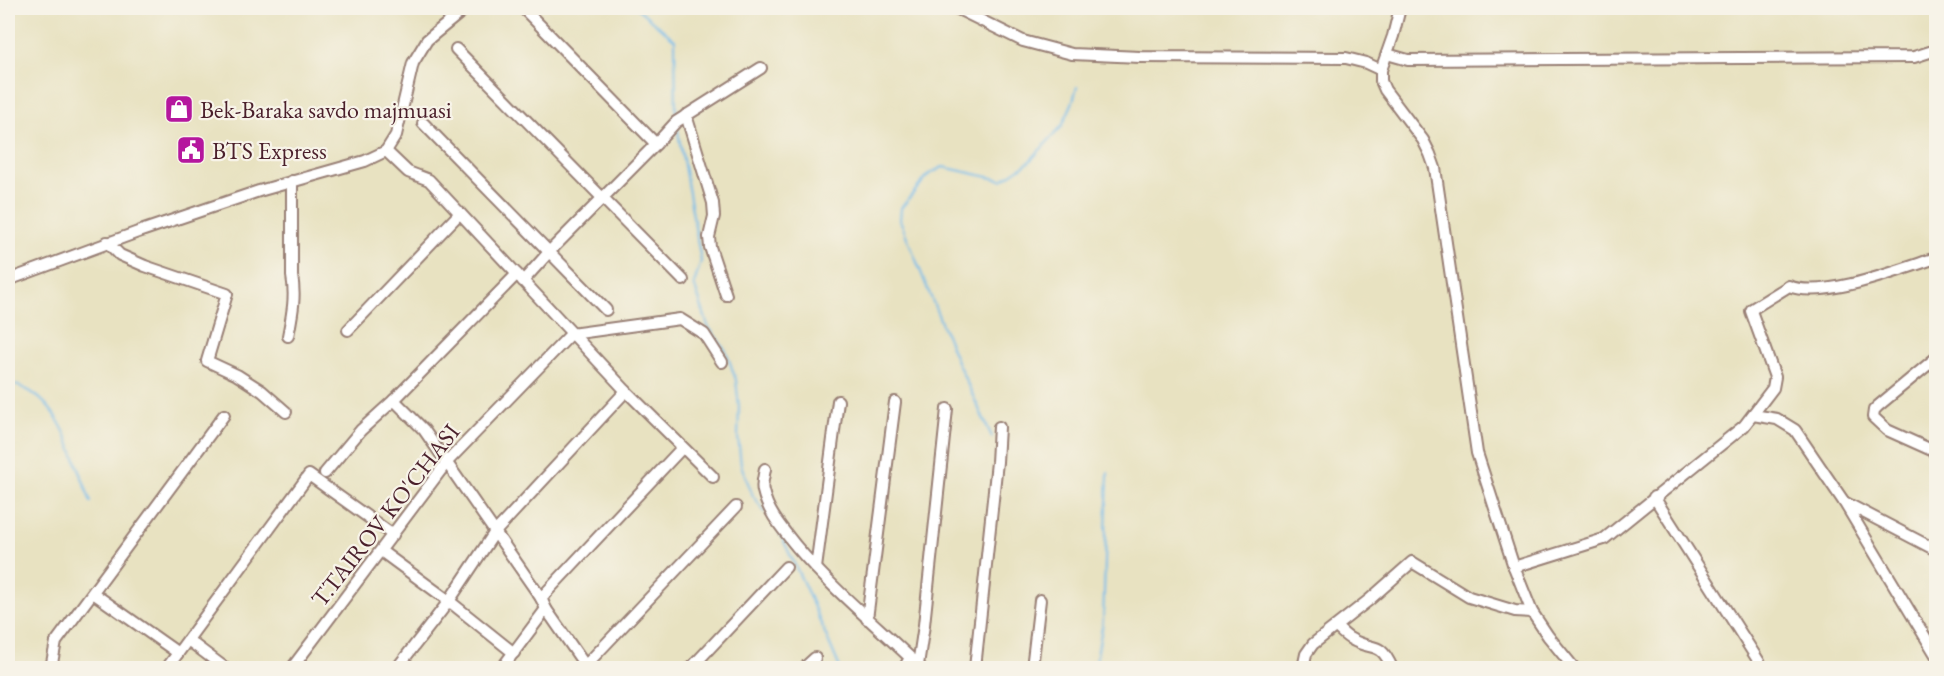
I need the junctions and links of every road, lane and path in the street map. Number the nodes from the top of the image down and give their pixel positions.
1 (466, 8) edge
2 (523, 8) edge
3 (956, 8) edge
4 (1400, 8) edge
5 (456, 49) dead end
6 (1936, 50) edge
7 (1387, 54) junction
8 (761, 68) dead end
9 (1381, 70) junction
10 (686, 115) junction
11 (423, 123) dead end
12 (656, 144) junction
13 (386, 151) junction
14 (292, 181) junction
15 (602, 198) junction
16 (460, 213) junction
17 (107, 242) junction
18 (550, 251) junction
19 (1936, 258) edge
20 (520, 277) junction
21 (8, 280) edge
22 (683, 280) dead end
23 (726, 295) dead end
24 (606, 310) dead end
25 (348, 330) dead end
26 (571, 334) junction
27 (288, 336) dead end
28 (1936, 358) edge
29 (722, 362) dead end
30 (626, 392) junction
31 (394, 400) junction
32 (838, 401) dead end
33 (895, 402) dead end
34 (947, 409) dead end
35 (286, 412) dead end
36 (224, 415) dead end
37 (1752, 416) junction
38 (999, 427) dead end
39 (682, 448) junction
40 (1936, 452) edge
41 (447, 462) junction
42 (765, 468) dead end
43 (325, 473) dead end
44 (713, 477) dead end
45 (1654, 497) junction
46 (1844, 502) junction
47 (736, 507) dead end
48 (495, 532) junction
49 (393, 536) junction
50 (1936, 550) edge
51 (381, 551) junction
52 (786, 567) dead end
53 (1514, 567) junction
54 (816, 568) junction
55 (93, 593) junction
56 (541, 598) junction
57 (1040, 600) dead end
58 (449, 601) junction
59 (546, 609) junction
60 (1532, 612) junction
61 (867, 619) junction
62 (1336, 627) junction
63 (188, 640) junction
64 (178, 653) junction
65 (514, 653) junction
66 (1936, 655) edge
67 (815, 658) dead end
68 (916, 664) edge
69 (586, 667) edge
70 (51, 669) edge
71 (167, 669) edge
72 (225, 669) edge
73 (292, 669) edge
74 (397, 669) edge
75 (502, 669) edge
76 (691, 669) edge
77 (804, 669) edge
78 (904, 669) edge
79 (975, 669) edge
80 (1032, 669) edge
81 (1303, 669) edge
82 (1392, 669) edge
83 (1574, 669) edge
84 (1763, 669) edge

1 - 13 street
2 - 12 street
3 - 9 street
4 - 7 street
5 - 15 street
6 - 7 street
7 - 9 street
8 - 10 street
9 - 53 street
10 - 12 street
10 - 23 street
11 - 18 street
12 - 15 street
13 - 14 street
13 - 16 street
14 - 17 street
14 - 27 street
15 - 18 street
15 - 22 street
16 - 20 street
16 - 25 street
17 - 21 street
17 - 35 street
18 - 20 street
18 - 24 street
19 - 37 street
20 - 26 street
20 - 31 street
26 - 29 street
26 - 30 street
26 - 41 street, T.TAIROV KO'CHASI
28 - 40 street
30 - 39 street
30 - 48 street
31 - 41 street
31 - 43 street
32 - 54 street
33 - 61 street
34 - 68 street
36 - 55 street
37 - 45 street
37 - 46 street
38 - 79 street
39 - 44 street
39 - 56 street
41 - 48 street
41 - 49 street, T.TAIROV KO'CHASI
42 - 54 street
45 - 53 street
45 - 84 street
46 - 50 street
46 - 66 street
47 - 69 street
48 - 56 street
48 - 58 street
49 - 51 street, T.TAIROV KO'CHASI
49 - 63 street
51 - 58 street
51 - 73 street, T.TAIROV KO'CHASI
52 - 76 street
53 - 60 street
54 - 61 street
55 - 64 street
55 - 70 street
56 - 59 street
57 - 80 street
58 - 65 street
58 - 74 street
59 - 65 street
59 - 69 street
60 - 62 street
60 - 83 street
61 - 68 street
62 - 81 street
62 - 82 street
63 - 64 street
63 - 72 street
64 - 71 street
65 - 75 street
67 - 77 street
68 - 78 street

